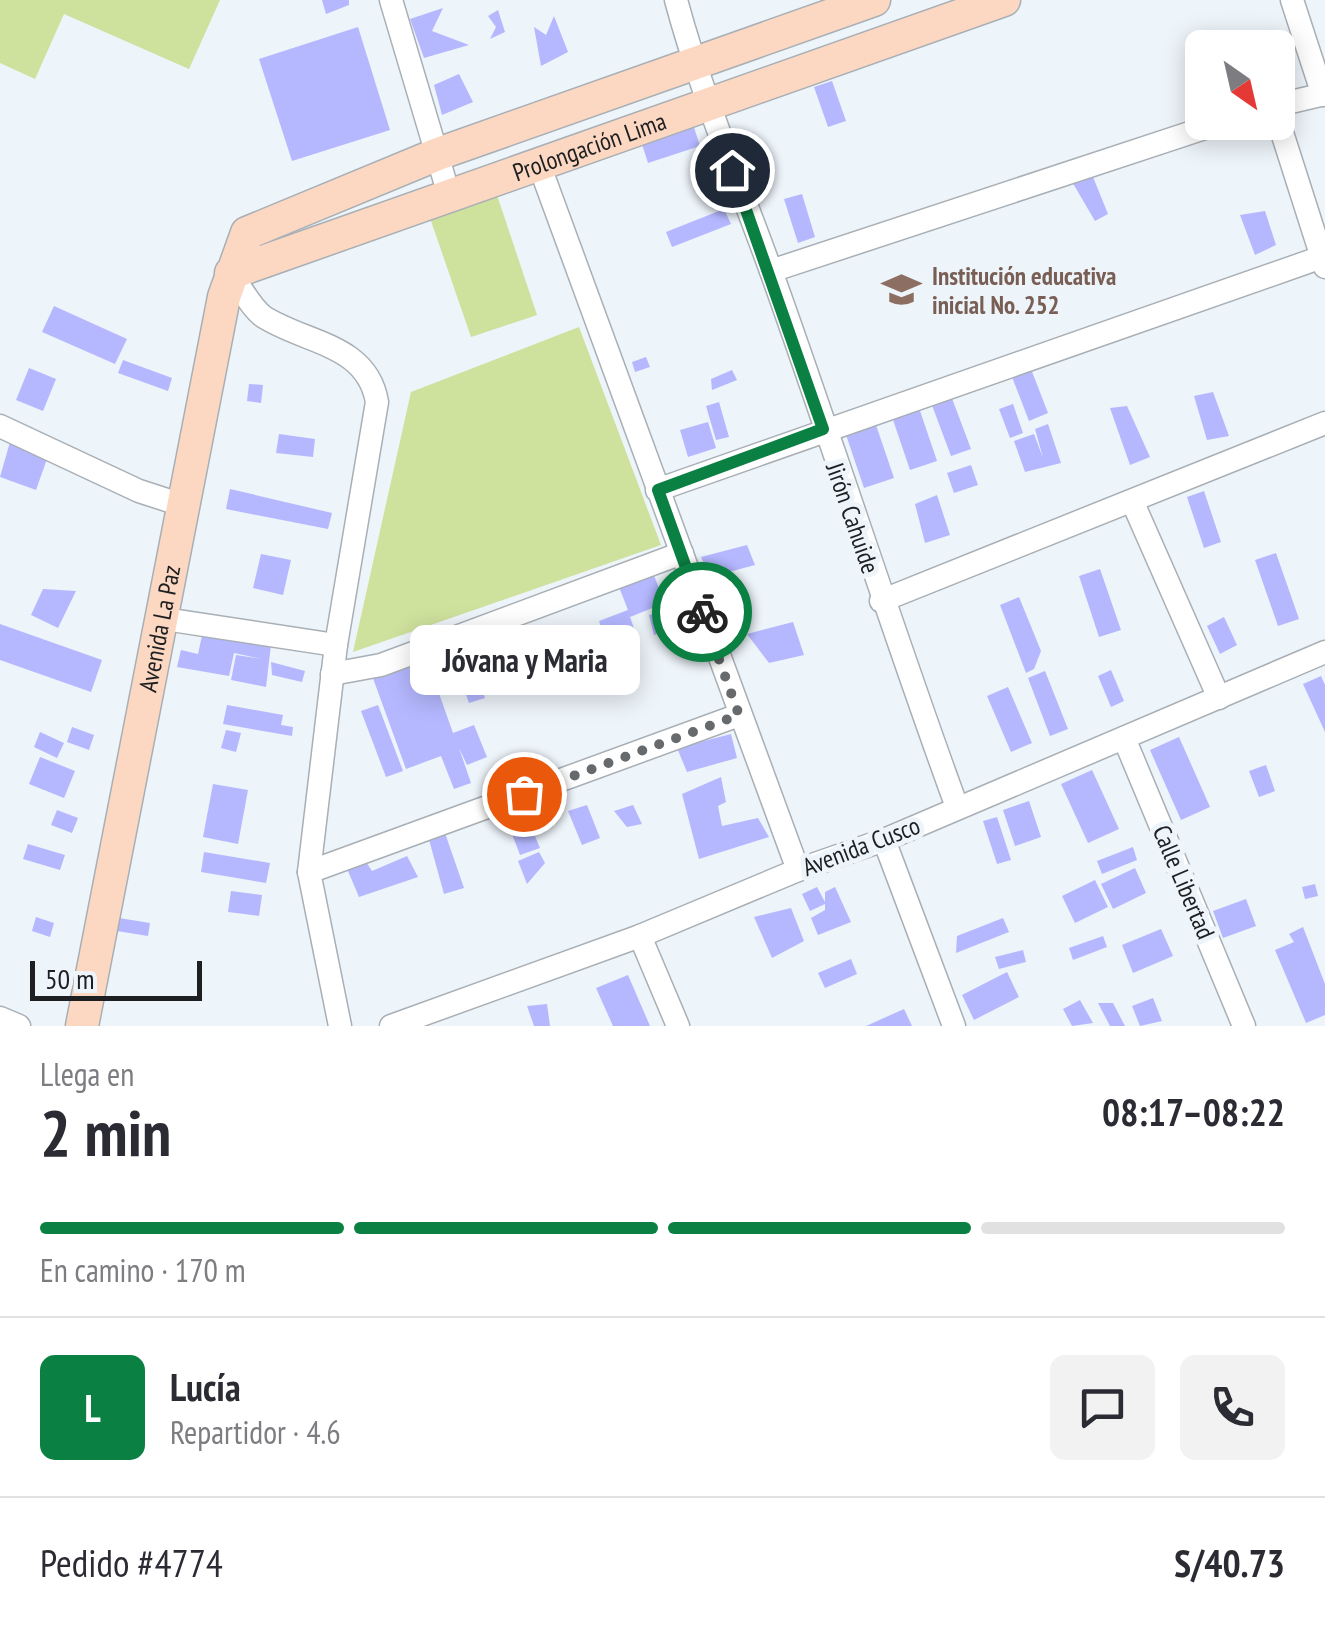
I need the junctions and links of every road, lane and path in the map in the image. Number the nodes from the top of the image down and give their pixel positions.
1 (390, 0) edge
2 (676, 0) edge
3 (874, 0) edge
4 (1004, 0) edge
5 (1292, 0) edge
6 (693, 63) junction
7 (1324, 95) edge
8 (1295, 101) edge
9 (706, 102) junction
10 (1185, 135) edge
11 (1284, 140) edge
12 (438, 154) junction
13 (540, 167) junction
14 (449, 195) junction
15 (247, 233) joint
16 (1324, 262) edge
17 (771, 271) junction
18 (231, 273) junction
19 (1325, 423) edge
20 (0, 426) edge
21 (823, 429) junction
22 (658, 490) junction
23 (182, 504) junction
24 (1133, 504) junction
25 (682, 553) junction
26 (881, 601) junction
27 (165, 619) junction
28 (336, 645) junction
29 (1325, 652) edge
30 (332, 674) junction
31 (1219, 698) junction
32 (739, 715) junction
33 (1124, 738) junction
34 (957, 808) junction
35 (884, 840) junction
36 (798, 870) junction
37 (309, 872) junction
38 (640, 936) junction
39 (0, 1018) edge
40 (396, 1025) edge
41 (19, 1026) edge
42 (82, 1026) edge
43 (340, 1026) edge
44 (678, 1026) edge
45 (954, 1026) edge
46 (1244, 1026) edge

1 - 12 street
2 - 6 street, Jirón Cahuide
3 - 6 street, Prolongación Lima
4 - 9 street, Prolongación Lima
5 - 7 street
6 - 9 street, Jirón Cahuide
6 - 12 street, Prolongación Lima
7 - 8 street
9 - 13 street, Prolongación Lima
9 - 17 street, Jirón Cahuide
10 - 17 street
11 - 16 street
12 - 14 street
12 - 15 street, Prolongación Lima
13 - 14 street, Prolongación Lima
13 - 22 street
14 - 18 street, Prolongación Lima
15 - 18 street, Avenida La Paz
16 - 21 street
17 - 21 street, Jirón Cahuide
18 - 23 street, Avenida La Paz
18 - 28 street
19 - 24 street
20 - 23 street
21 - 22 street
21 - 26 street, Jirón Cahuide
22 - 25 street
23 - 27 street, Avenida La Paz
24 - 26 street
24 - 31 street
25 - 30 street
25 - 32 street
26 - 34 street, Jirón Cahuide
27 - 28 street
27 - 42 street, Avenida La Paz
28 - 30 street
29 - 31 street, Avenida Cusco
30 - 37 street
31 - 33 street, Avenida Cusco
32 - 36 street
32 - 37 street
33 - 34 street, Avenida Cusco
33 - 46 street, Calle Libertad
34 - 35 street, Avenida Cusco
35 - 36 street, Avenida Cusco
35 - 45 street
36 - 38 street, Avenida Cusco
37 - 43 street
38 - 40 street, Avenida Cusco
38 - 44 street
39 - 41 street

